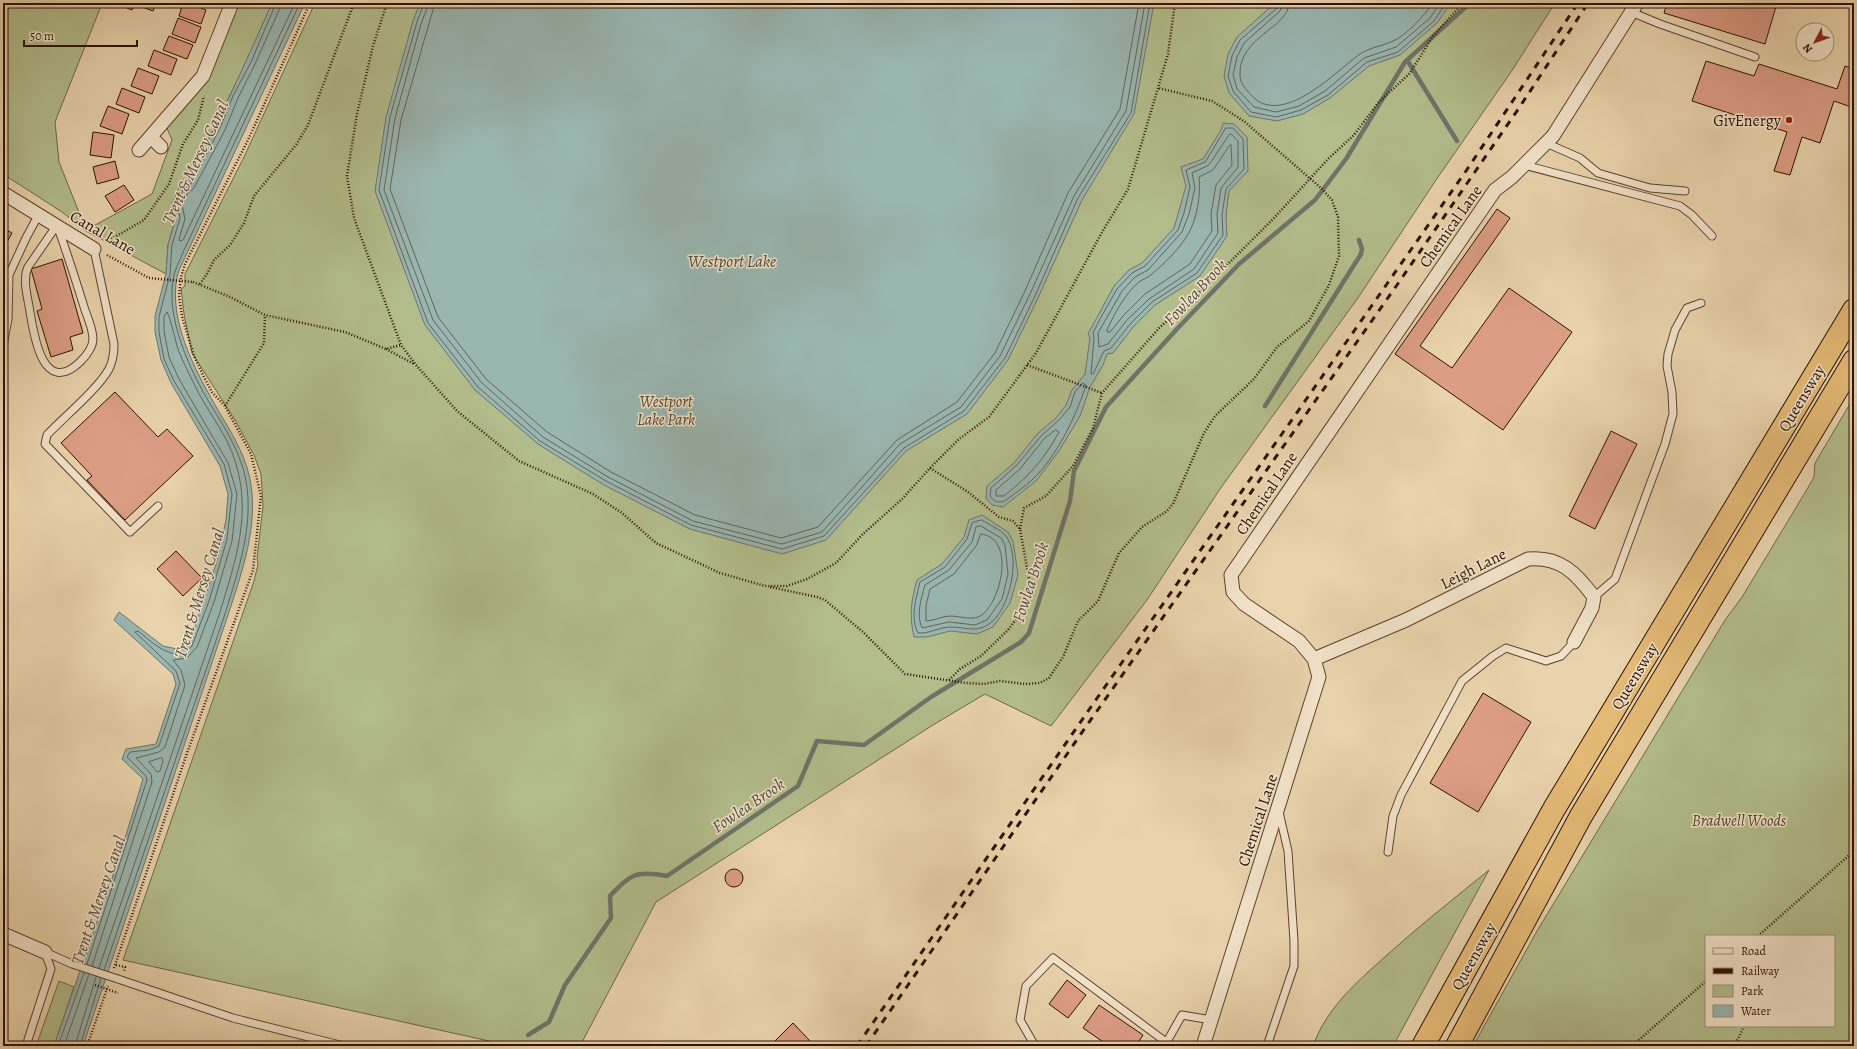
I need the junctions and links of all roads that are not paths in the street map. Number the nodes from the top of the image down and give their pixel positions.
1 (232, 3) edge
2 (1634, 7) edge
3 (1755, 57) dead end
4 (151, 137) junction
5 (1546, 143) junction
6 (161, 147) dead end
7 (139, 150) dead end
8 (1524, 165) junction
9 (1685, 190) dead end
10 (3, 193) edge
11 (39, 214) junction
12 (57, 225) junction
13 (1712, 236) dead end
14 (94, 249) joint
15 (1701, 303) dead end
16 (1854, 310) edge
17 (3, 346) edge
18 (1854, 361) edge
19 (158, 506) dead end
20 (1594, 597) junction
21 (1574, 642) joint
22 (1314, 659) junction
23 (1278, 810) junction
24 (1388, 852) dead end
25 (3, 934) edge
26 (44, 952) junction
27 (1211, 1020) junction
28 (1165, 1044) edge
29 (26, 1046) edge
30 (344, 1046) edge
31 (1035, 1046) edge
32 (1203, 1046) edge
33 (1267, 1046) edge
34 (1423, 1046) edge
35 (1457, 1046) edge

1 - 4 street
2 - 3 lane
2 - 5 street, Chemical Lane
4 - 6 street
4 - 7 street
5 - 8 street, Chemical Lane
5 - 9 lane
8 - 13 lane
8 - 22 street, Chemical Lane
10 - 11 street, Canal Lane
11 - 12 street, Canal Lane
11 - 17 lane
12 - 12 lane
12 - 14 street, Canal Lane
14 - 19 lane
15 - 20 lane
16 - 34 highway, Queensway
18 - 35 highway, Queensway
20 - 21 street
20 - 22 street, Leigh Lane
21 - 24 lane
22 - 23 street, Chemical Lane
23 - 27 street, Chemical Lane
23 - 33 lane
25 - 26 street
26 - 29 lane
26 - 30 lane, bridge
27 - 28 lane
27 - 32 street, Chemical Lane
28 - 31 lane

